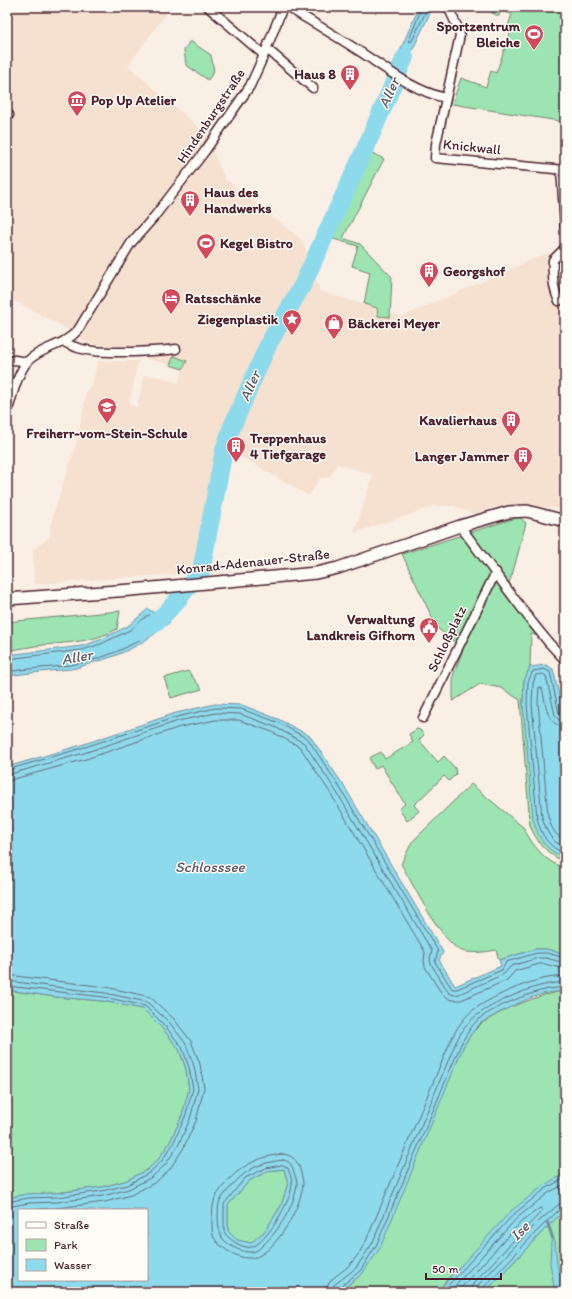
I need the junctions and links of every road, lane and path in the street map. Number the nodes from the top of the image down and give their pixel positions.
1 (208, 7) edge
2 (283, 7) edge
3 (288, 7) edge
4 (448, 7) edge
5 (266, 52) junction
6 (313, 88) dead end
7 (446, 98) junction
8 (563, 170) edge
9 (565, 228) edge
10 (565, 248) edge
11 (559, 301) dead end
12 (64, 342) junction
13 (176, 349) dead end
14 (7, 361) edge
15 (27, 362) junction
16 (7, 413) edge
17 (565, 521) edge
18 (460, 526) junction
19 (496, 572) junction
20 (7, 599) edge
21 (564, 659) edge
22 (423, 718) dead end

1 - 5 street
2 - 5 street, Hindenburgstraße
3 - 7 street
4 - 7 street, Knickwall
5 - 6 street
5 - 12 street, Hindenburgstraße
7 - 8 street, Knickwall
8 - 9 street
10 - 11 street
12 - 13 street
12 - 15 street, Hindenburgstraße
14 - 15 street
15 - 16 street
17 - 18 street, Konrad-Adenauer-Straße
18 - 19 street
18 - 20 street, Konrad-Adenauer-Straße
19 - 21 street
19 - 22 street, Schloßplatz

